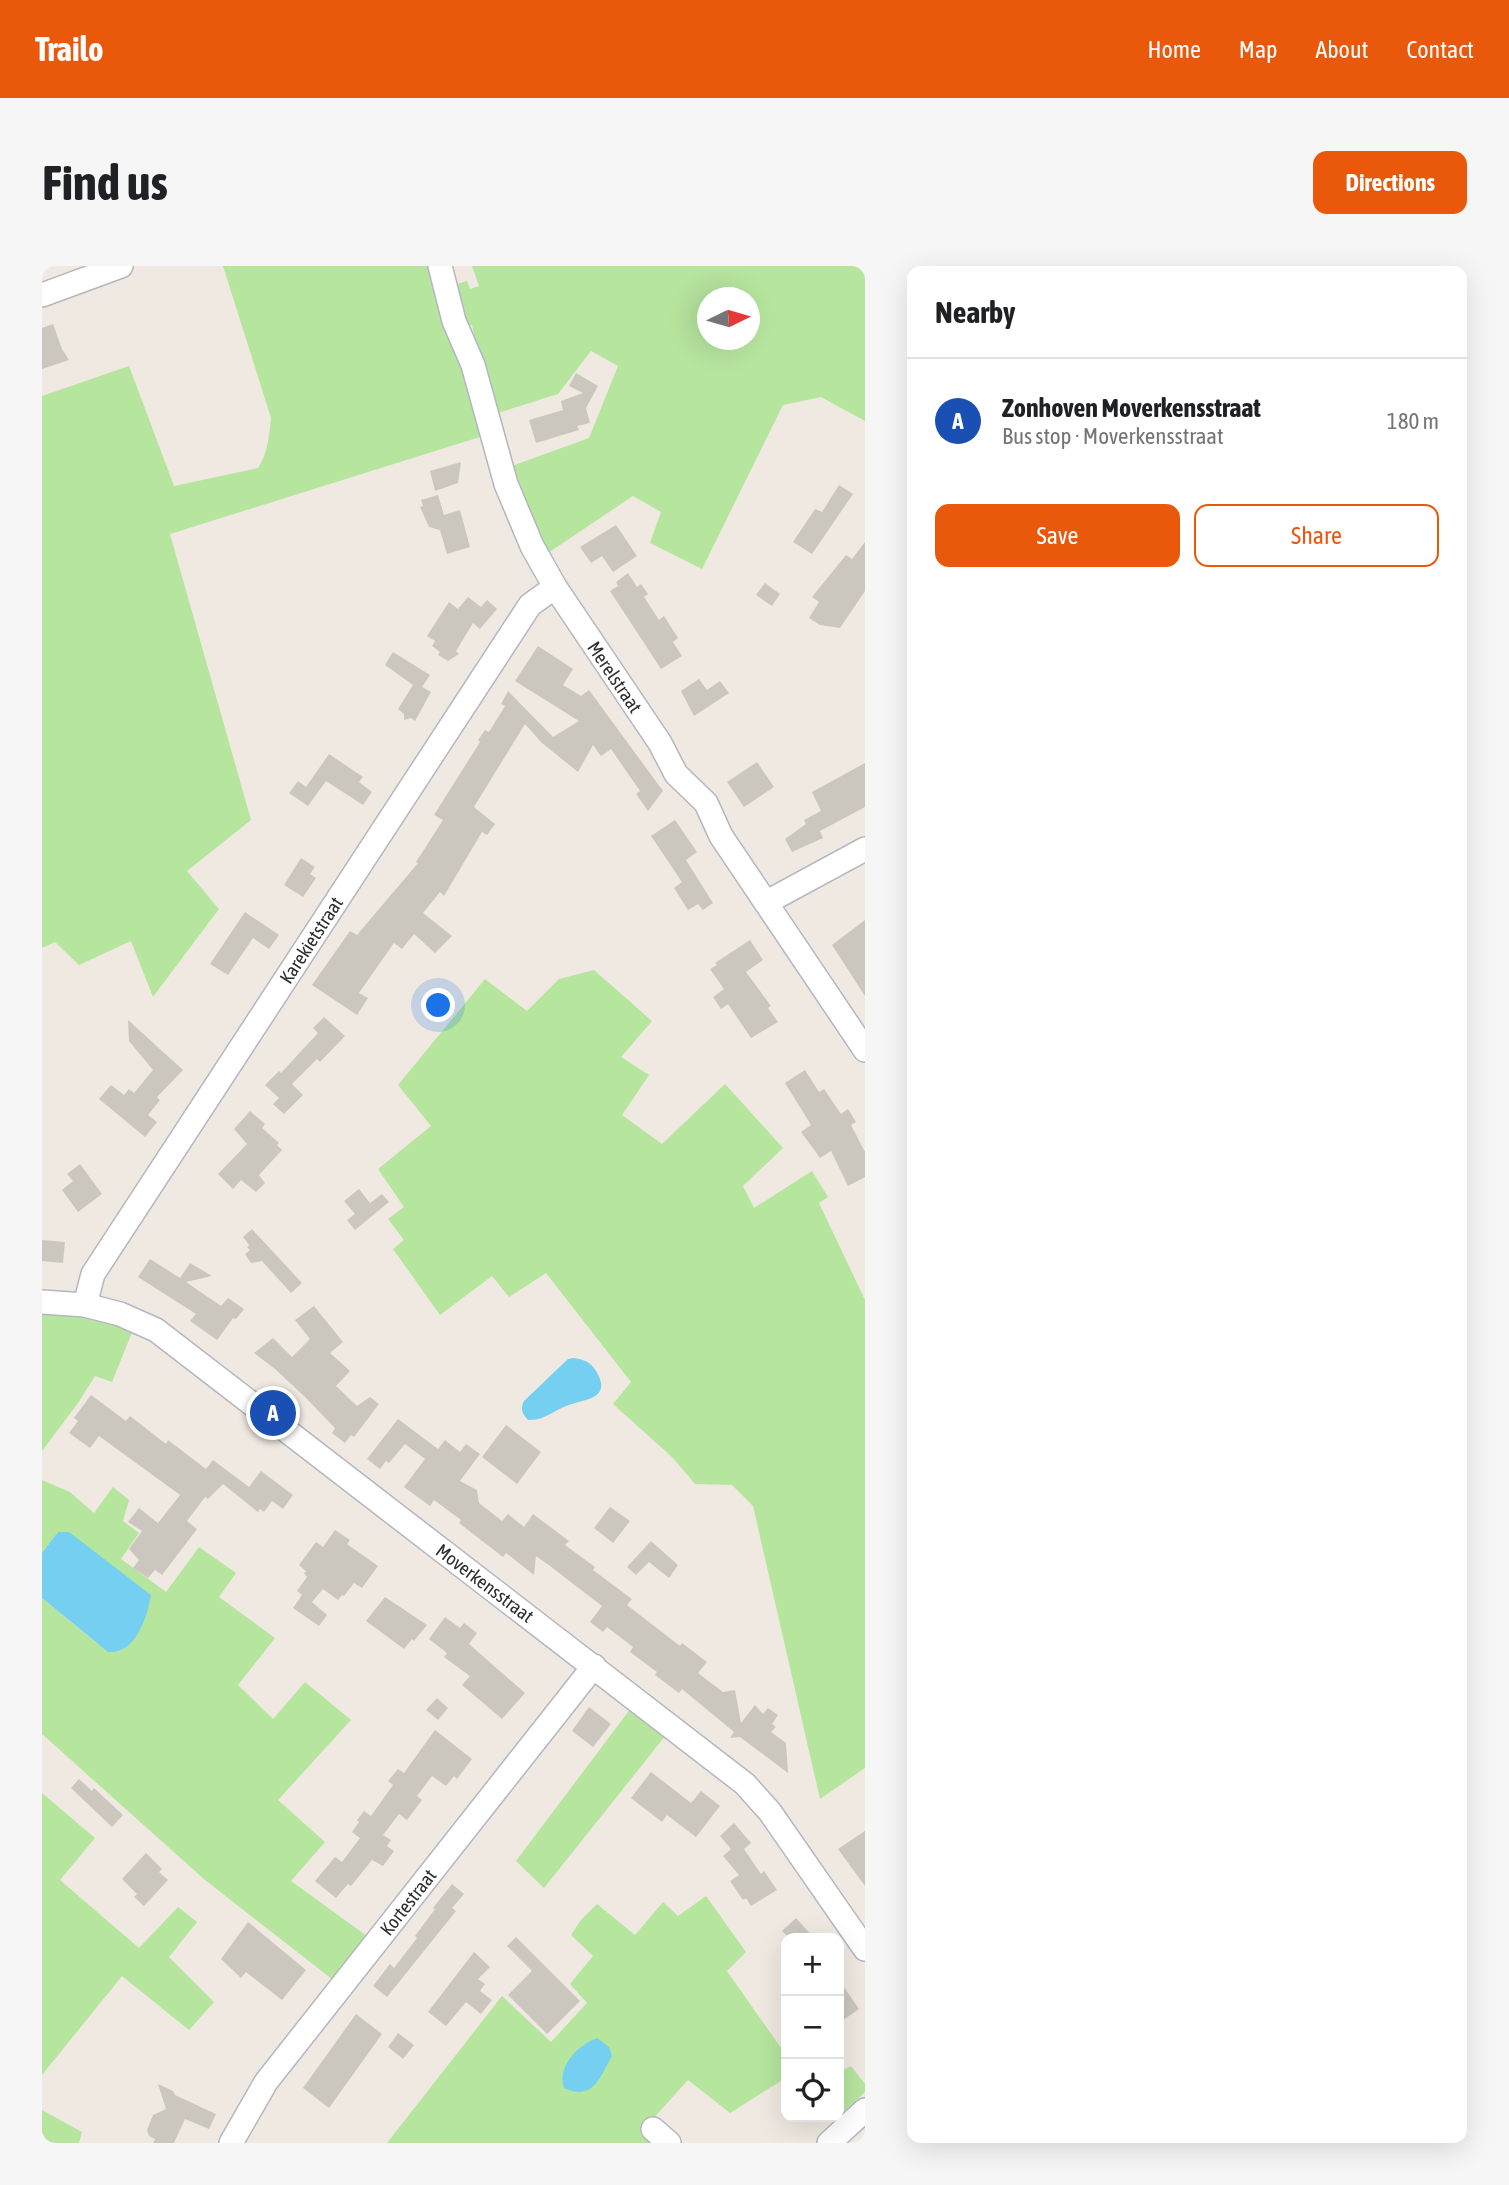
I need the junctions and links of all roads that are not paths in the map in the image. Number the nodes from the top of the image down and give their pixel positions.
1 (121, 266) edge
2 (440, 266) edge
3 (42, 295) edge
4 (555, 587) junction
5 (865, 849) edge
6 (767, 902) junction
7 (865, 1050) edge
8 (42, 1301) edge
9 (85, 1305) junction
10 (594, 1666) junction
11 (865, 1949) edge
12 (865, 2110) edge
13 (231, 2143) edge
14 (829, 2143) edge

1 - 3 street
2 - 4 street, Merelstraat
4 - 6 street, Merelstraat
4 - 9 street, Karekietstraat
5 - 6 street
6 - 7 street, Merelstraat
8 - 9 street, Moverkensstraat
9 - 10 street, Moverkensstraat
10 - 11 street, Moverkensstraat
10 - 13 street, Kortestraat
12 - 14 street

